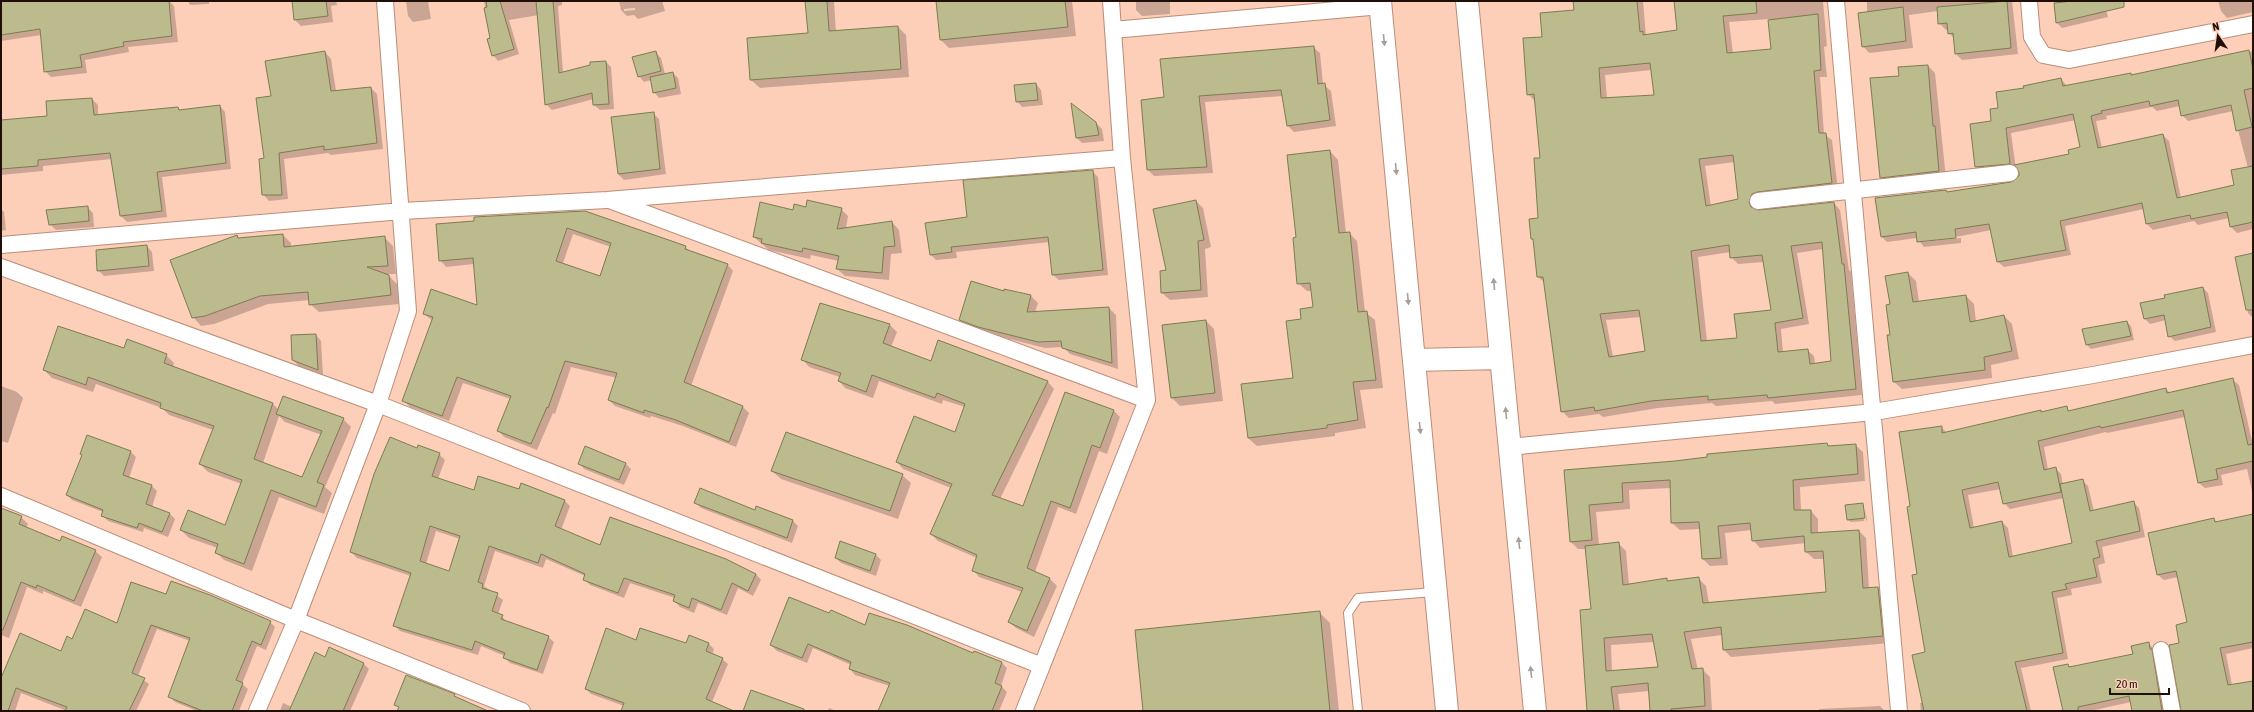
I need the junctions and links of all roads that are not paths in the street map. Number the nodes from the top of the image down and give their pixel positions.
1 (385, 1) edge
2 (1111, 1) edge
3 (1467, 1) edge
4 (1836, 1) edge
5 (2029, 1) edge
6 (1380, 4) edge
7 (2253, 24) edge
8 (1113, 30) junction
9 (1122, 158) junction
10 (2010, 173) dead end
11 (1853, 190) junction
12 (607, 200) junction
13 (1758, 200) dead end
14 (402, 212) junction
15 (1, 245) edge
16 (1, 267) edge
17 (2253, 345) edge
18 (1501, 358) junction
19 (1414, 360) junction
20 (1147, 400) junction
21 (378, 404) junction
22 (1874, 412) junction
23 (1509, 448) junction
24 (1, 496) edge
25 (1436, 592) junction
26 (296, 620) junction
27 (2161, 650) dead end
28 (1042, 666) junction
29 (258, 711) edge
30 (522, 711) edge
31 (1024, 711) edge
32 (1358, 711) edge
33 (1447, 711) edge
34 (1535, 711) edge
35 (1900, 711) edge
36 (2172, 711) edge

1 - 14 street
2 - 8 street
18 -> 3 main road
4 - 11 street
5 - 7 street
6 - 8 street
6 -> 19 main road
8 - 9 street
9 - 12 street
9 - 20 street
10 - 11 street
11 - 13 street
11 - 22 street
12 - 14 street
12 - 20 street
14 - 15 street
14 - 21 street
16 - 21 street
17 - 22 street
18 - 19 main road
23 -> 18 main road
19 -> 25 main road
20 - 28 street
21 - 26 street
21 - 28 street
22 - 23 street
22 - 35 street
34 -> 23 main road
24 - 26 street
25 - 32 lane
25 - 33 main road
26 - 29 street
26 - 30 street
27 - 36 street
28 - 31 street

